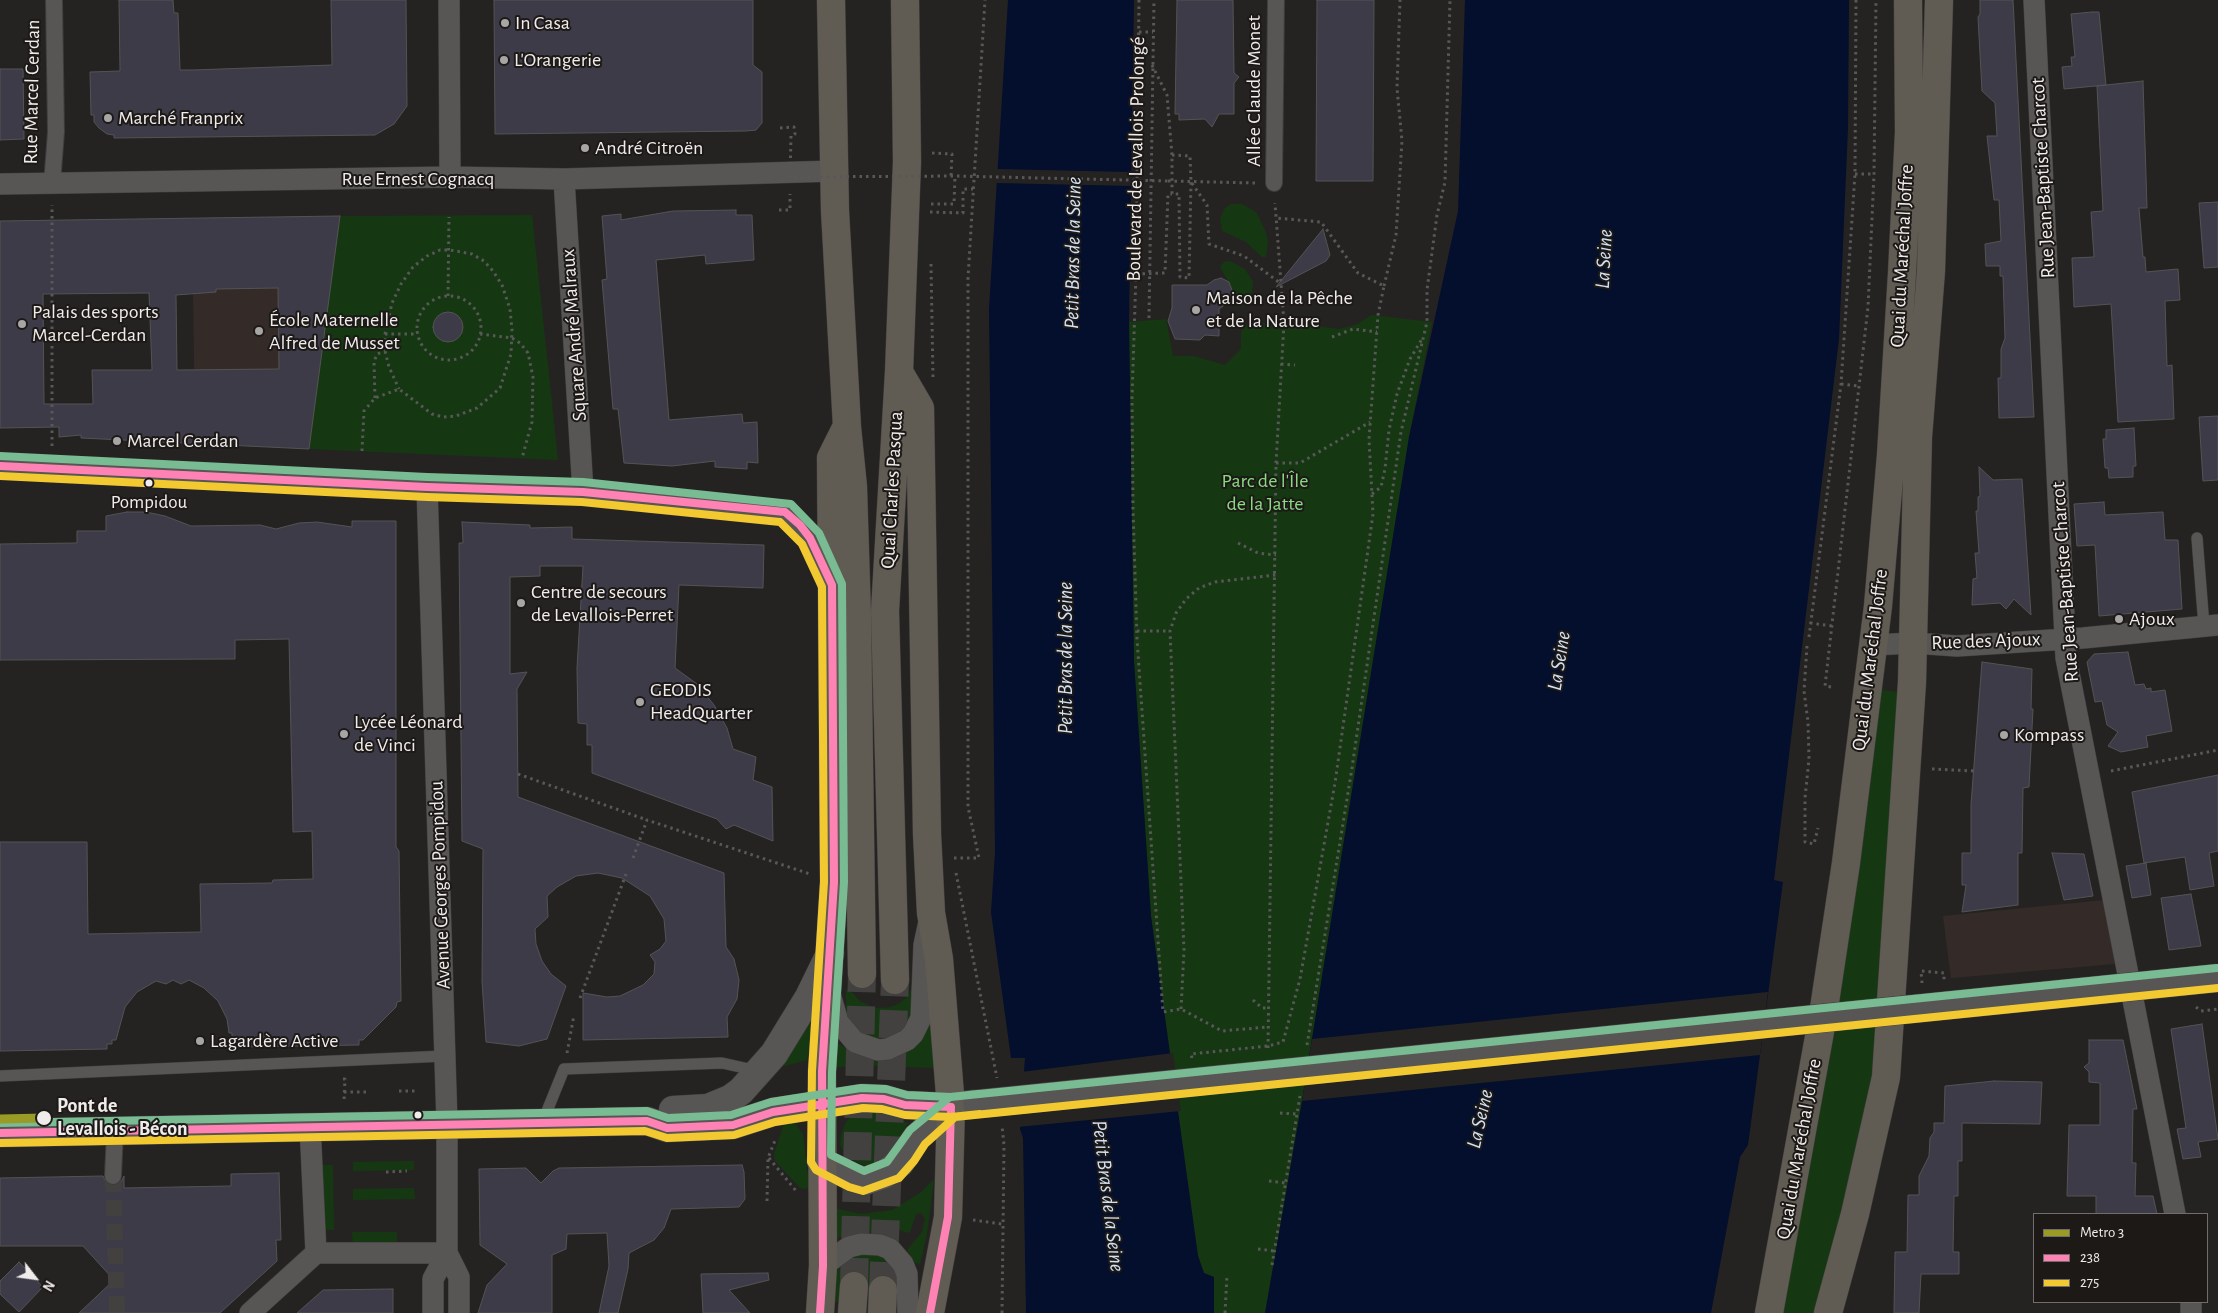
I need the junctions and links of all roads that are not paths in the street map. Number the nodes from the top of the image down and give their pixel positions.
1 (54, 0) edge
2 (449, 0) edge
3 (831, 0) edge
4 (905, 0) edge
5 (1276, 0) edge
6 (1908, 0) edge
7 (1939, 0) edge
8 (2034, 0) edge
9 (835, 171) junction
10 (450, 177) junction
11 (564, 179) junction
12 (1274, 183) road end
13 (0, 184) edge
14 (52, 184) junction
15 (899, 372) junction
16 (847, 427) junction
17 (0, 466) edge
18 (428, 487) junction
19 (583, 492) junction
20 (2197, 538) dead end
21 (832, 585) junction
22 (2211, 626) edge
23 (2065, 638) junction
24 (1913, 643) junction
25 (1873, 645) junction
26 (931, 913) junction
27 (829, 966) junction
28 (862, 974) tunnel mouth
29 (2218, 978) edge
30 (894, 980) tunnel mouth
31 (446, 1056) junction
32 (760, 1072) junction
33 (0, 1076) edge
34 (822, 1103) junction
35 (964, 1105) junction
36 (647, 1121) junction
37 (543, 1122) junction
38 (447, 1123) junction
39 (310, 1125) junction
40 (115, 1131) junction
41 (0, 1133) edge
42 (821, 1161) junction
43 (114, 1176) tunnel mouth
44 (2175, 1213) edge
45 (447, 1252) junction
46 (316, 1253) junction
47 (822, 1266) junction
48 (854, 1286) tunnel mouth
49 (250, 1313) edge
50 (433, 1313) edge
51 (459, 1313) edge
52 (820, 1313) edge
53 (852, 1313) edge
54 (908, 1313) edge
55 (930, 1313) edge
56 (1769, 1313) edge
57 (1828, 1313) edge

1 - 14 street, Rue Marcel Cerdan
2 - 10 street
3 - 9 main road, Quai Charles Pasqua
4 - 15 main road, Quai Charles Pasqua
5 - 12 street, Allée Claude Monet
6 - 25 main road, Quai du Maréchal Joffre
7 - 24 main road, Quai du Maréchal Joffre
8 - 23 street, Rue Jean-Baptiste Charcot
9 - 11 street, Rue Ernest Cognacq
9 - 16 main road, Quai Charles Pasqua
10 - 11 street, Rue Ernest Cognacq
10 - 14 street, Rue Ernest Cognacq
11 - 19 street, Square André Malraux
13 - 14 street, Rue Ernest Cognacq
15 - 26 main road
15 - 30 main road, Quai Charles Pasqua
16 - 21 main road
16 - 28 main road, Quai Charles Pasqua
17 - 18 street
18 - 19 street
18 - 31 street, Avenue Georges Pompidou
19 - 21 street
20 - 22 lane
21 - 27 main road
22 - 23 street, Rue des Ajoux
23 - 24 street, Rue des Ajoux
23 - 44 street, Rue Jean-Baptiste Charcot
24 - 25 street, Rue des Ajoux
24 - 57 main road, Quai du Maréchal Joffre
25 - 56 main road, Quai du Maréchal Joffre
26 - 27 street
26 - 35 main road
27 - 32 main road
27 - 34 main road
29 - 35 main road, bridge
31 - 33 lane
31 - 38 street, Avenue Georges Pompidou
32 - 36 main road
32 - 37 lane
34 - 35 main road
34 - 36 main road
34 - 42 main road
35 - 42 main road
35 - 55 main road
36 - 37 main road
37 - 38 main road
38 - 39 main road
38 - 45 street, Avenue Georges Pompidou
39 - 40 main road
39 - 46 street
40 - 41 main road
40 - 43 street
42 - 47 main road
45 - 46 street
45 - 50 street, Avenue Georges Pompidou
45 - 51 street, Avenue Georges Pompidou
46 - 49 street
47 - 52 main road
47 - 54 street
48 - 53 main road

